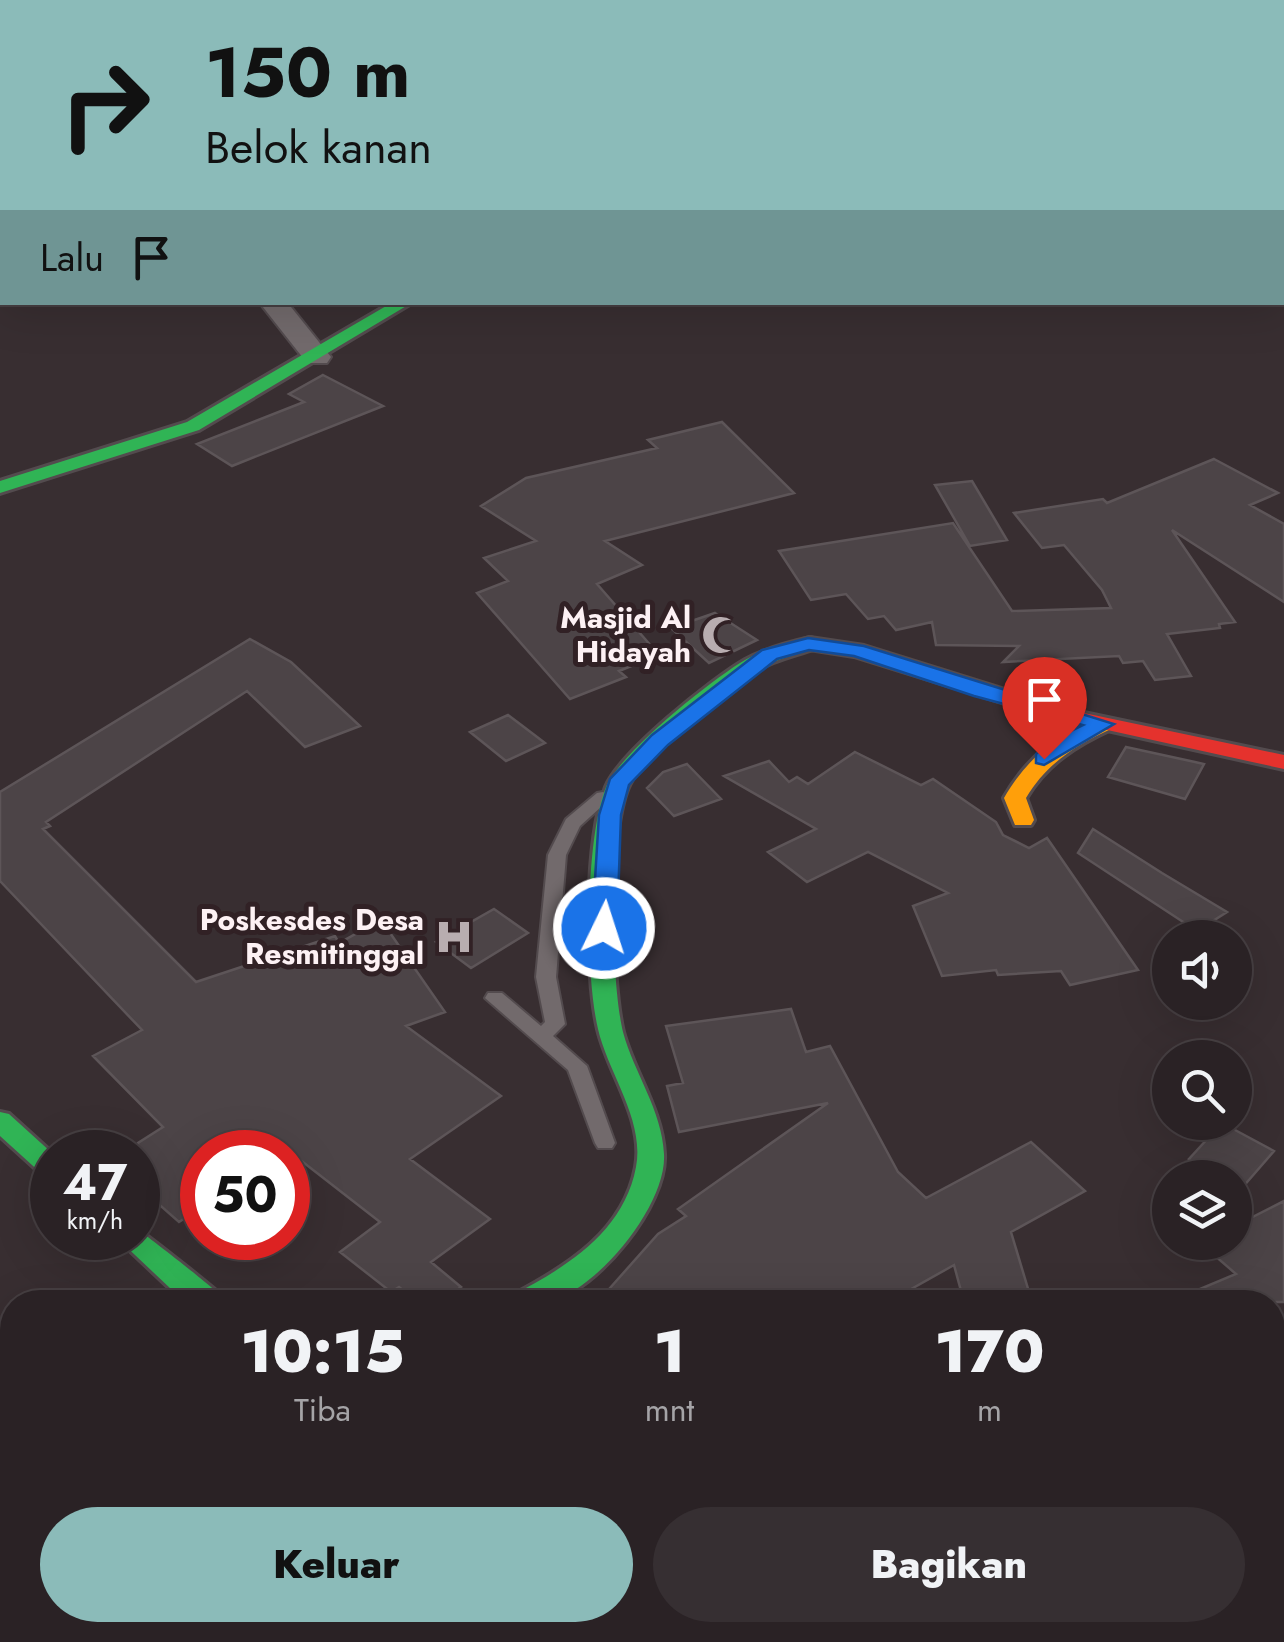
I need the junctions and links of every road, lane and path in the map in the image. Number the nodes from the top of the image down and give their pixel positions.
1 (274, 305) edge
2 (399, 305) edge
3 (317, 357) junction
4 (0, 487) edge
5 (1103, 724) junction
6 (1284, 762) edge
7 (618, 783) junction
8 (1023, 820) dead end
9 (494, 998) dead end
10 (542, 1036) junction
11 (0, 1122) edge
12 (605, 1144) dead end
13 (30, 1149) edge
14 (156, 1260) edge
15 (195, 1290) edge
16 (549, 1290) edge

1 - 3 street
2 - 3 main road
3 - 4 main road
5 - 6 main road
5 - 7 main road
5 - 8 main road
7 - 10 lane
7 - 16 main road
9 - 10 lane
10 - 12 lane
11 - 13 main road
14 - 15 main road

